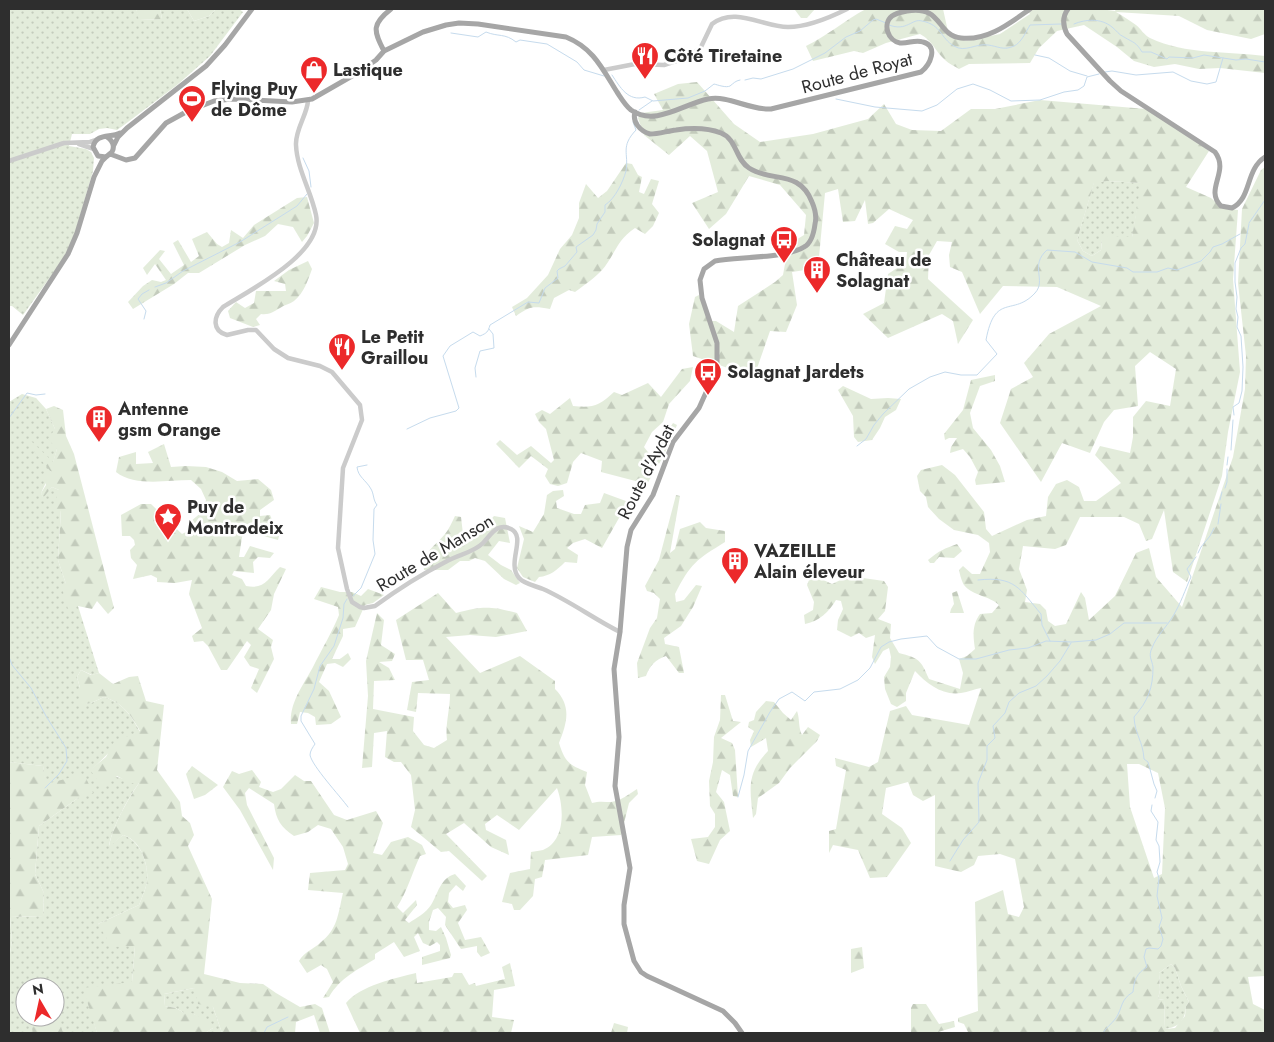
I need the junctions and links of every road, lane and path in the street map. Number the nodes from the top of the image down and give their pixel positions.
1 (252, 9) edge
2 (391, 9) edge
3 (847, 9) edge
4 (1030, 9) edge
5 (1068, 9) edge
6 (384, 51) junction
7 (604, 70) junction
8 (308, 100) junction
9 (635, 112) junction
10 (127, 128) junction
11 (107, 137) junction
12 (96, 140) junction
13 (73, 142) junction
14 (95, 151) junction
15 (111, 151) junction
16 (1265, 157) edge
17 (9, 161) edge
18 (94, 177) junction
19 (9, 345) edge
20 (620, 632) junction
21 (742, 1033) edge

1 - 10 main road
2 - 6 main road
3 - 7 street
4 - 9 main road, Route de Royat
5 - 16 main road
6 - 7 main road
6 - 8 main road
7 - 9 main road
8 - 15 main road
8 - 20 street, Route de Manson
9 - 20 main road, Route d'Aydat
10 - 11 main road
10 - 15 main road
11 - 12 main road
11 - 15 main road
12 - 13 street
12 - 14 main road
13 - 14 street
13 - 17 street
14 - 15 main road
14 - 18 main road
15 - 18 main road
18 - 19 main road
20 - 21 main road, Route d'Aydat

